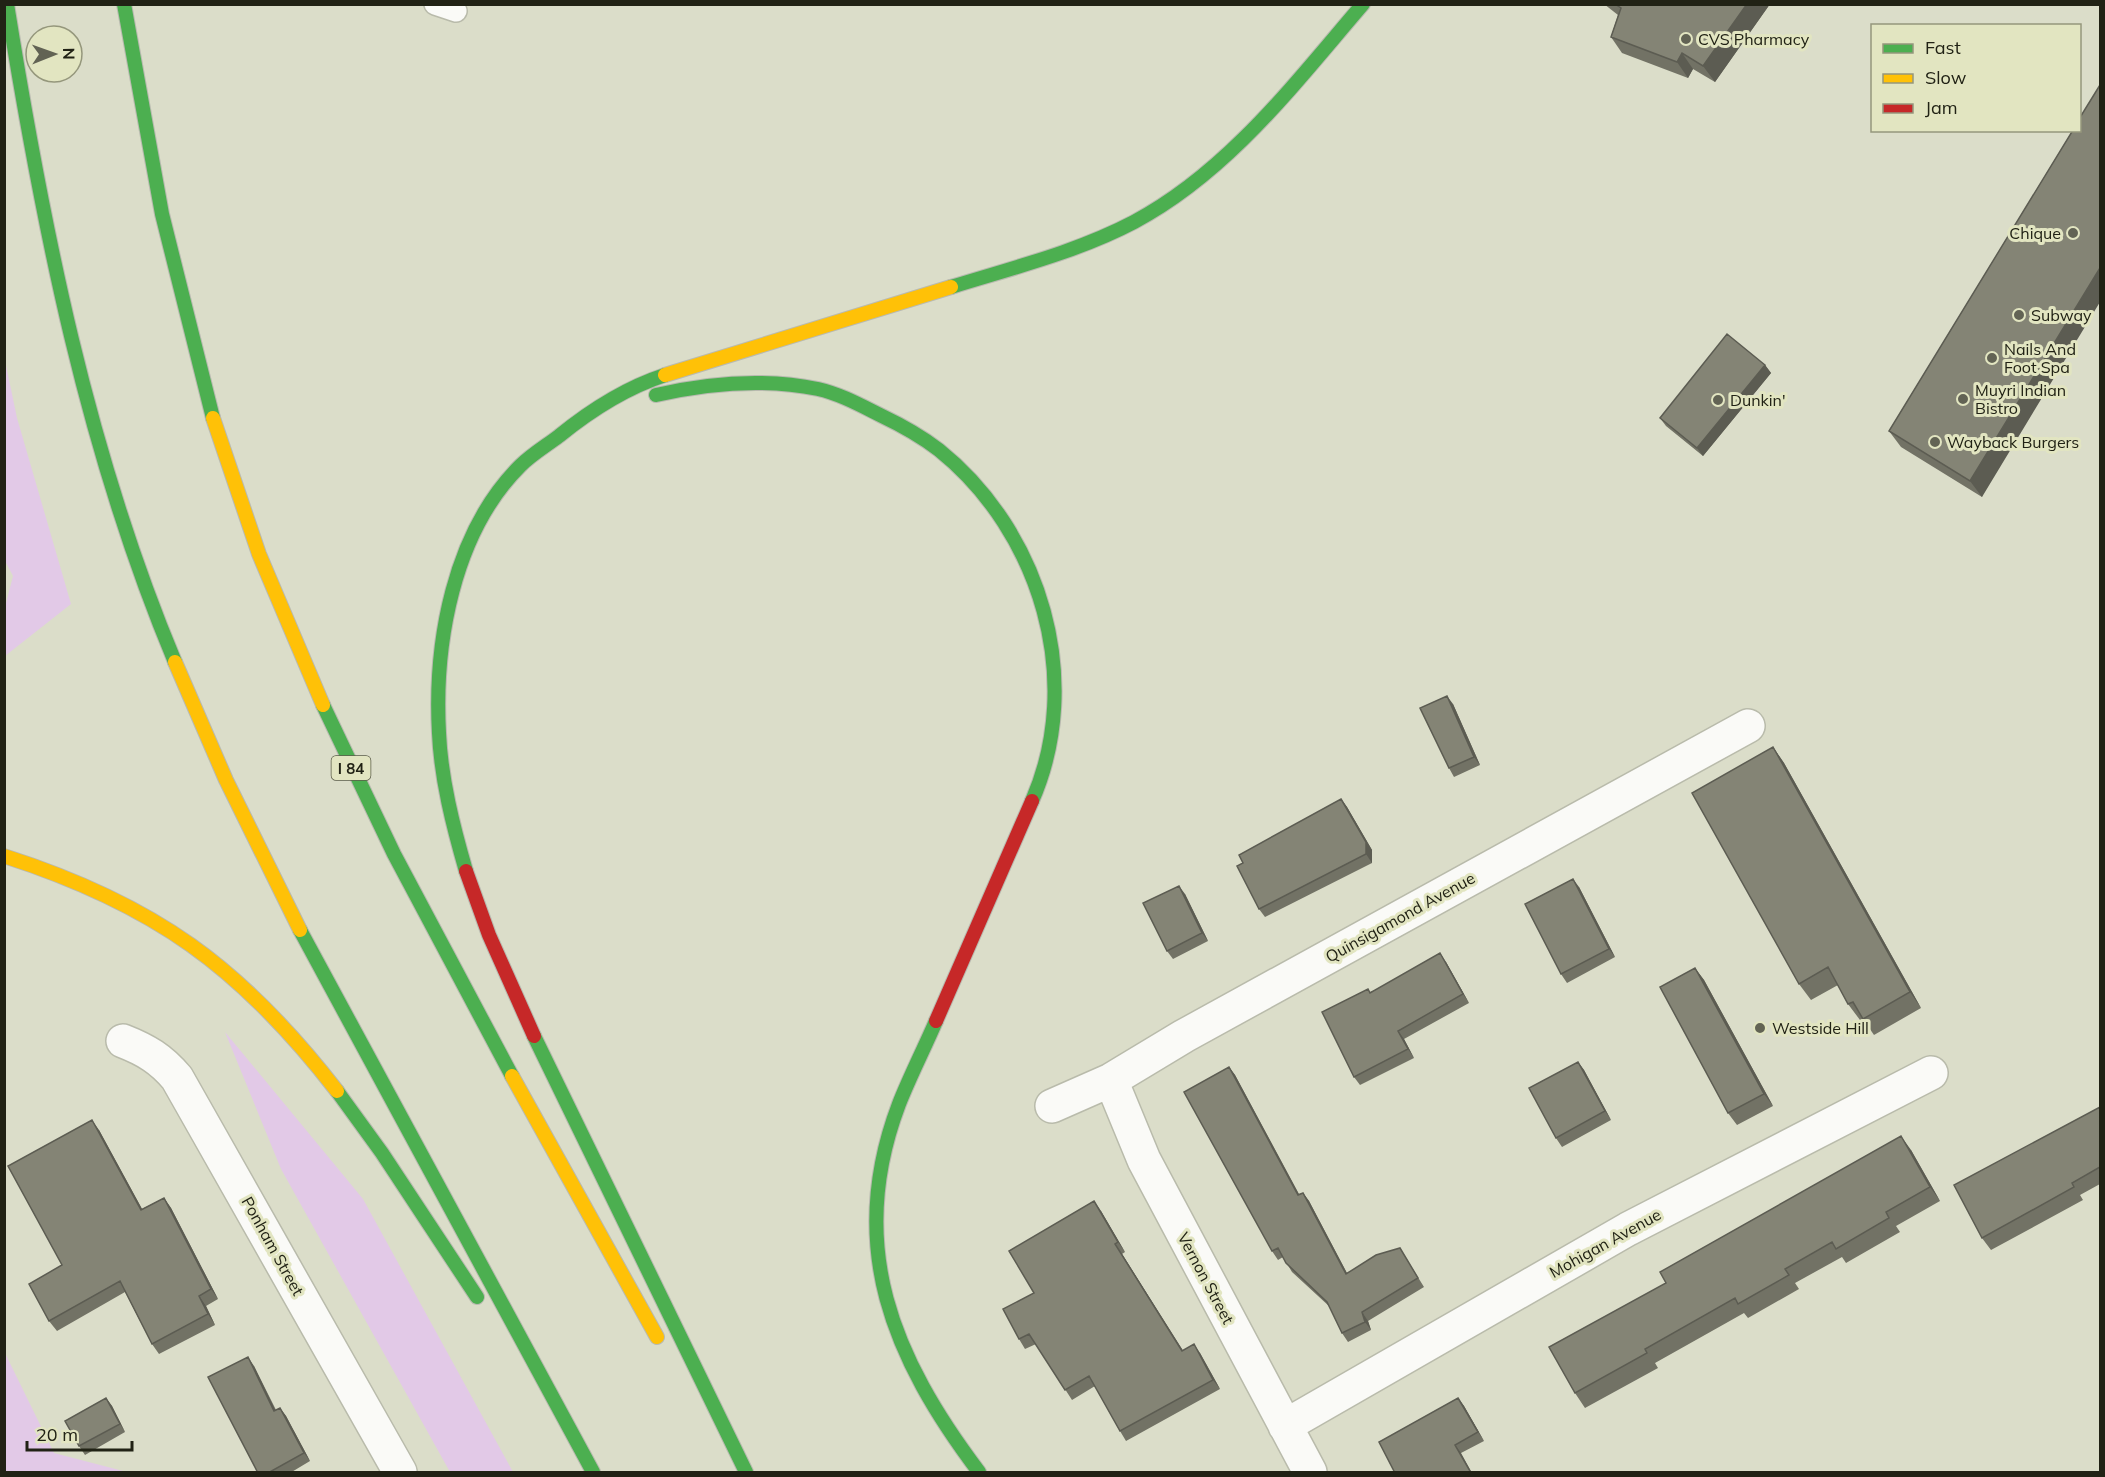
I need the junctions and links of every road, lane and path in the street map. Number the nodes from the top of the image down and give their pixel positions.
1 (7, 4) edge
2 (124, 4) edge
3 (435, 4) edge
4 (1363, 4) edge
5 (456, 11) dead end
6 (522, 464) junction
7 (1748, 726) dead end
8 (4, 856) edge
9 (123, 1041) dead end
10 (1931, 1073) dead end
11 (1111, 1080) junction
12 (1052, 1106) dead end
13 (486, 1311) dead end
14 (506, 1341) dead end
15 (662, 1346) dead end
16 (1285, 1426) junction
17 (586, 1460) junction
18 (400, 1473) edge
19 (593, 1473) edge
20 (746, 1473) edge
21 (979, 1473) edge
22 (1310, 1473) edge

1 - 17 highway
2 - 15 highway, I 84
3 - 5 lane
4 - 6 highway
6 - 20 highway
6 - 21 highway
7 - 11 street, Quinsigamond Avenue
8 - 13 highway
9 - 18 street, Ponham Street
10 - 16 street, Mohigan Avenue
11 - 12 street, Quinsigamond Avenue
11 - 16 street, Vernon Street
14 - 17 highway
16 - 22 street, Vernon Street
17 - 19 highway

